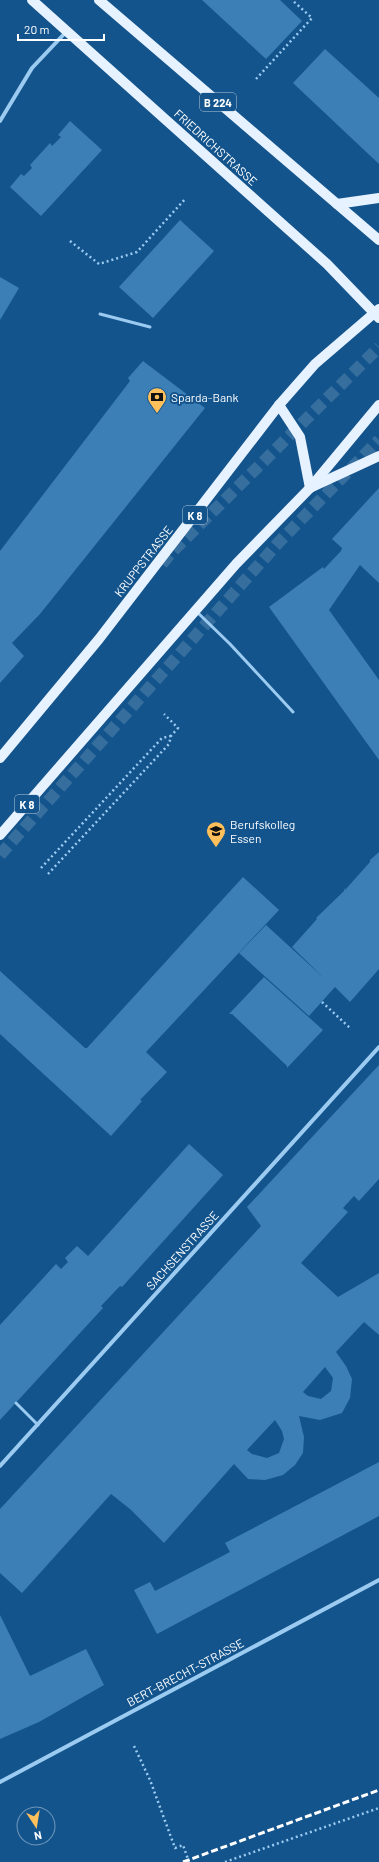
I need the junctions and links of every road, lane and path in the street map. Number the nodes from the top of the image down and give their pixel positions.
1 (32, 0) edge
2 (99, 0) edge
3 (292, 0) edge
4 (67, 31) junction
5 (256, 79) dead end
6 (0, 121) edge
7 (186, 198) dead end
8 (379, 198) edge
9 (337, 204) junction
10 (379, 240) edge
11 (70, 241) dead end
12 (100, 314) dead end
13 (378, 314) edge
14 (150, 327) dead end
15 (279, 405) junction
16 (379, 405) edge
17 (379, 456) edge
18 (310, 488) junction
19 (195, 611) junction
20 (293, 712) dead end
21 (164, 714) dead end
22 (171, 736) junction
23 (0, 758) edge
24 (0, 835) edge
25 (41, 868) dead end
26 (48, 874) dead end
27 (322, 1002) dead end
28 (350, 1028) dead end
29 (379, 1047) edge
30 (16, 1403) dead end
31 (38, 1425) junction
32 (0, 1466) edge
33 (379, 1580) edge
34 (134, 1746) dead end
35 (0, 1782) edge
36 (379, 1808) edge
37 (189, 1862) edge
38 (225, 1862) edge

1 - 4 main road, FRIEDRICHSTRASSE
2 - 9 main road, B 224
3 - 5 path
4 - 6 street
4 - 13 main road, FRIEDRICHSTRASSE
7 - 11 path
8 - 9 main road
9 - 10 main road, B 224
12 - 14 lane
13 - 15 main road, KRUPPSTRASSE / K 8
15 - 18 main road
15 - 23 main road, KRUPPSTRASSE / K 8
16 - 18 main road, K 8
17 - 18 main road
18 - 19 main road, K 8
19 - 20 lane
19 - 24 main road, K 8
21 - 22 path
22 - 25 path
22 - 26 path
27 - 28 path
29 - 31 street, SACHSENSTRASSE
30 - 31 lane
31 - 32 street, SACHSENSTRASSE
33 - 35 street, BERT-BRECHT-STRASSE
34 - 37 path
36 - 38 path

